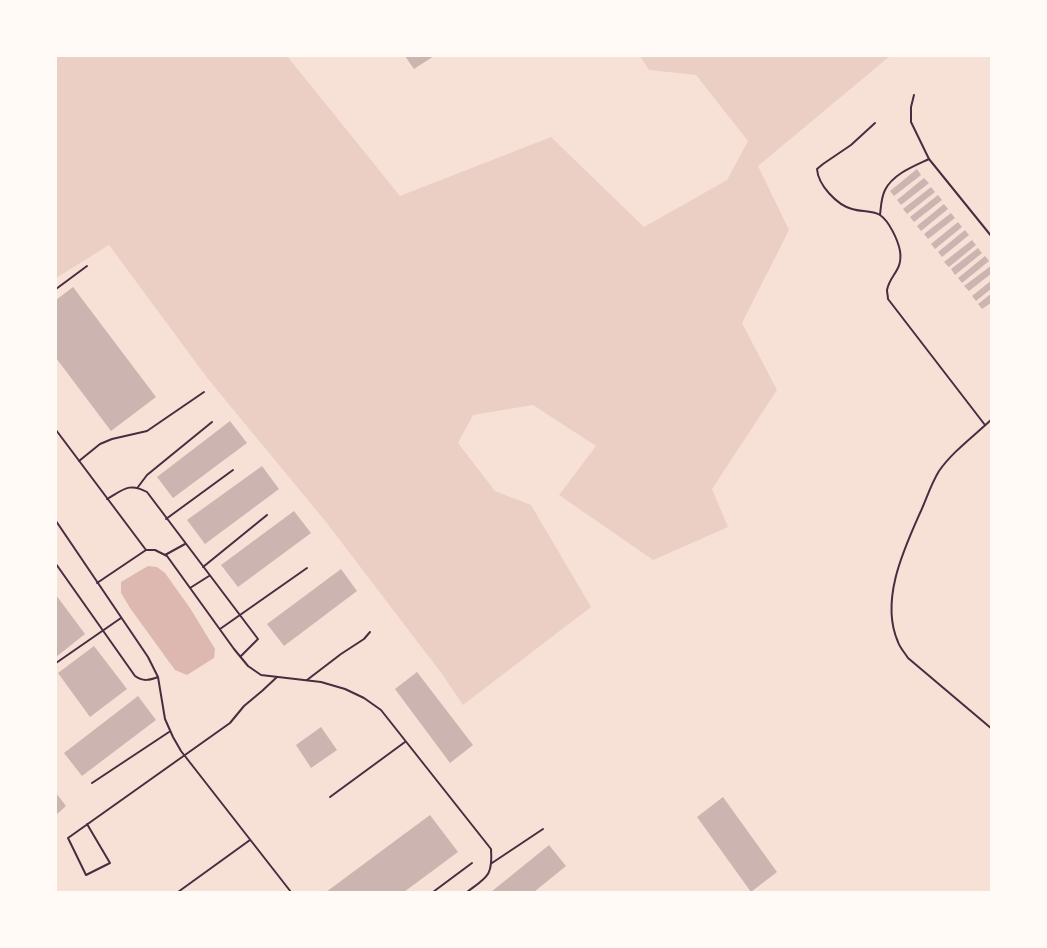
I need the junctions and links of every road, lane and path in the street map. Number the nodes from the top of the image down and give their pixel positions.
1 (914, 95) dead end
2 (875, 123) dead end
3 (929, 159) junction
4 (880, 215) junction
5 (992, 237) edge
6 (87, 266) dead end
7 (56, 289) edge
8 (204, 392) dead end
9 (992, 419) edge
10 (212, 422) dead end
11 (985, 425) junction
12 (56, 430) edge
13 (79, 461) junction
14 (233, 470) dead end
15 (138, 487) junction
16 (107, 499) junction
17 (267, 515) dead end
18 (166, 519) junction
19 (56, 521) edge
20 (185, 544) junction
21 (146, 550) junction
22 (165, 555) junction
23 (56, 564) edge
24 (202, 567) junction
25 (307, 567) dead end
26 (209, 576) junction
27 (97, 583) junction
28 (190, 588) junction
29 (240, 615) junction
30 (121, 618) junction
31 (220, 629) junction
32 (103, 630) junction
33 (370, 632) dead end
34 (240, 656) junction
35 (56, 663) edge
36 (158, 676) junction
37 (277, 677) junction
38 (307, 680) junction
39 (992, 729) edge
40 (170, 731) junction
41 (406, 742) junction
42 (185, 756) junction
43 (92, 783) dead end
44 (330, 797) dead end
45 (87, 824) junction
46 (543, 829) dead end
47 (250, 840) junction
48 (472, 863) dead end
49 (492, 863) junction
50 (289, 891) edge
51 (178, 892) edge
52 (284, 892) edge
53 (433, 892) edge
54 (467, 892) edge

1 - 3 lane
2 - 4 lane
3 - 4 lane
3 - 5 lane
4 - 11 lane
6 - 7 lane
8 - 13 lane
9 - 11 lane
10 - 15 lane
11 - 39 lane
12 - 13 lane
13 - 16 lane
14 - 18 lane
15 - 16 lane
15 - 18 lane
16 - 21 lane
17 - 24 lane
18 - 20 lane
19 - 27 lane
20 - 22 lane
20 - 24 lane
21 - 22 lane
21 - 27 lane
22 - 28 lane
23 - 32 lane
24 - 26 lane
25 - 29 lane
26 - 28 lane
26 - 29 lane
27 - 30 lane
28 - 31 lane
29 - 31 lane
29 - 34 lane
30 - 32 lane
30 - 36 lane
31 - 34 lane
32 - 35 lane
32 - 36 lane
33 - 38 lane
34 - 37 lane
36 - 40 lane
37 - 38 lane
37 - 42 lane
38 - 41 lane
40 - 42 lane
40 - 43 lane
41 - 44 lane
41 - 49 lane
42 - 45 lane
42 - 47 lane
45 - 45 lane
46 - 49 lane
47 - 50 lane
47 - 51 lane
48 - 53 lane
49 - 54 lane
50 - 52 lane

